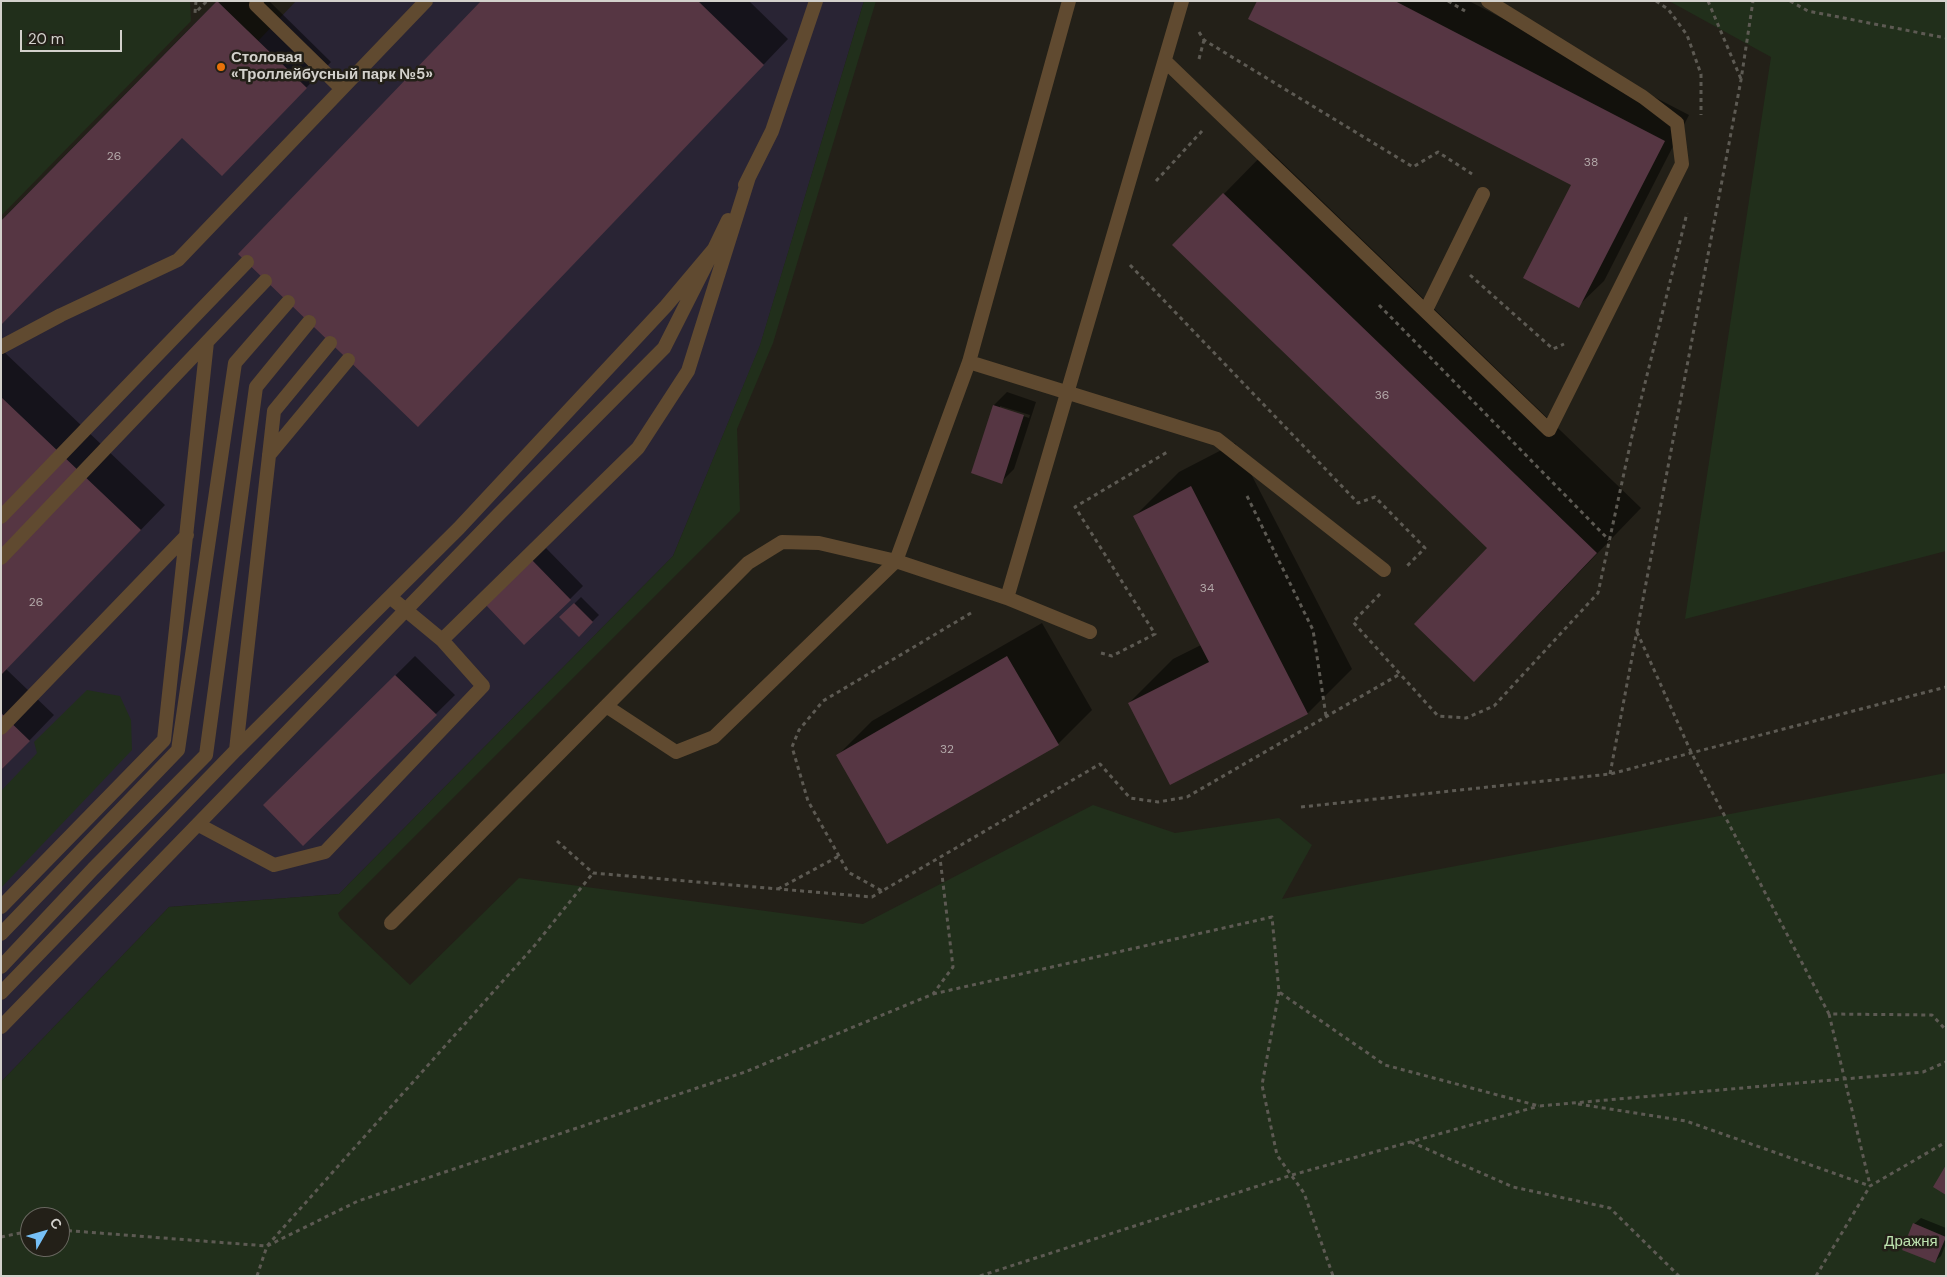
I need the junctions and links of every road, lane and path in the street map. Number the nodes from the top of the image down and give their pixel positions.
1 (196, 1) edge
2 (207, 1) edge
3 (257, 1) edge
4 (426, 1) edge
5 (816, 1) edge
6 (1069, 1) edge
7 (1182, 1) edge
8 (1448, 1) edge
9 (1488, 1) edge
10 (1656, 1) edge
11 (1708, 1) edge
12 (1754, 1) edge
13 (1790, 1) edge
14 (1474, 16) dead end
15 (1196, 28) dead end
16 (1946, 38) edge
17 (1164, 61) junction
18 (1741, 80) junction
19 (341, 88) junction
20 (1701, 118) dead end
21 (1206, 127) dead end
22 (749, 177) junction
23 (1479, 178) dead end
24 (1152, 186) dead end
25 (1483, 194) dead end
26 (1688, 211) dead end
27 (714, 249) junction
28 (247, 262) dead end
29 (1127, 262) dead end
30 (1466, 271) dead end
31 (265, 281) dead end
32 (1373, 298) dead end
33 (288, 302) dead end
34 (1426, 310) junction
35 (308, 322) dead end
36 (207, 342) junction
37 (1568, 342) dead end
38 (330, 343) dead end
39 (1, 347) edge
40 (348, 360) dead end
41 (969, 362) junction
42 (1067, 392) junction
43 (1172, 448) dead end
44 (268, 456) junction
45 (1243, 488) dead end
46 (1, 518) edge
47 (186, 535) junction
48 (1609, 540) junction
49 (1, 558) edge
50 (896, 561) junction
51 (1405, 568) dead end
52 (1384, 570) dead end
53 (1385, 588) dead end
54 (390, 597) junction
55 (1007, 598) junction
56 (406, 610) junction
57 (980, 616) dead end
58 (1637, 631) junction
59 (1090, 632) dead end
60 (442, 640) junction
61 (1093, 651) dead end
62 (1400, 674) junction
63 (1946, 686) edge
64 (606, 706) junction
65 (1326, 716) junction
66 (1, 728) edge
67 (236, 750) junction
68 (1691, 752) junction
69 (1610, 774) junction
70 (1301, 807) dead end
71 (199, 825) junction
72 (556, 841) dead end
73 (839, 856) junction
74 (940, 858) junction
75 (593, 873) junction
76 (778, 889) junction
77 (882, 891) junction
78 (1, 907) edge
79 (392, 923) dead end
80 (1, 934) edge
81 (1, 967) edge
82 (1278, 992) junction
83 (1, 993) edge
84 (933, 994) junction
85 (1829, 1014) junction
86 (1, 1027) edge
87 (1946, 1030) edge
88 (1946, 1062) edge
89 (1845, 1079) junction
90 (1572, 1103) junction
91 (1539, 1106) junction
92 (1411, 1142) junction
93 (1946, 1142) edge
94 (1292, 1174) junction
95 (1870, 1186) junction
96 (70, 1231) edge
97 (20, 1233) edge
98 (1, 1237) edge
99 (267, 1246) junction
100 (257, 1276) edge
101 (980, 1276) edge
102 (1333, 1276) edge
103 (1679, 1276) edge
104 (1816, 1276) edge

1 - 2 path
3 - 19 lane
4 - 19 lane
5 - 22 lane
6 - 41 lane
7 - 17 lane
8 - 14 path
9 - 34 lane
10 - 20 path
11 - 18 path
12 - 18 path
13 - 16 path
15 - 23 path
17 - 34 lane
17 - 42 lane
18 - 58 path
19 - 39 lane
21 - 24 path
22 - 27 lane
22 - 60 lane
25 - 34 lane
26 - 48 path
27 - 54 lane
27 - 56 lane
28 - 46 lane
29 - 51 path
30 - 37 path
31 - 36 lane
32 - 48 path
33 - 80 lane
35 - 81 lane
36 - 47 lane
36 - 49 lane
38 - 44 lane
40 - 44 lane
41 - 42 lane
41 - 50 lane
42 - 52 lane
42 - 55 lane
43 - 61 path
44 - 67 lane
45 - 65 path
47 - 66 lane
47 - 78 lane
48 - 62 path
50 - 55 lane
50 - 64 lane
50 - 64 lane
53 - 62 path
54 - 56 lane
54 - 67 lane
55 - 59 lane
56 - 60 lane
56 - 71 lane
57 - 73 path
58 - 68 path
58 - 69 path
60 - 71 lane
62 - 65 path
63 - 68 path
64 - 79 lane
65 - 74 path
67 - 83 lane
68 - 69 path
68 - 85 path
69 - 70 path
71 - 86 lane
72 - 75 path
73 - 76 path
73 - 77 path
74 - 77 path
74 - 84 path
75 - 76 path
75 - 99 path
76 - 77 path
82 - 84 path
82 - 91 path
82 - 94 path
84 - 99 path
85 - 87 path
85 - 89 path
88 - 89 path
89 - 90 path
89 - 95 path
90 - 91 path
90 - 95 path
91 - 92 path
92 - 94 path
92 - 103 path
93 - 95 path
94 - 101 path
94 - 102 path
95 - 104 path
96 - 99 path
97 - 98 path
99 - 100 path

